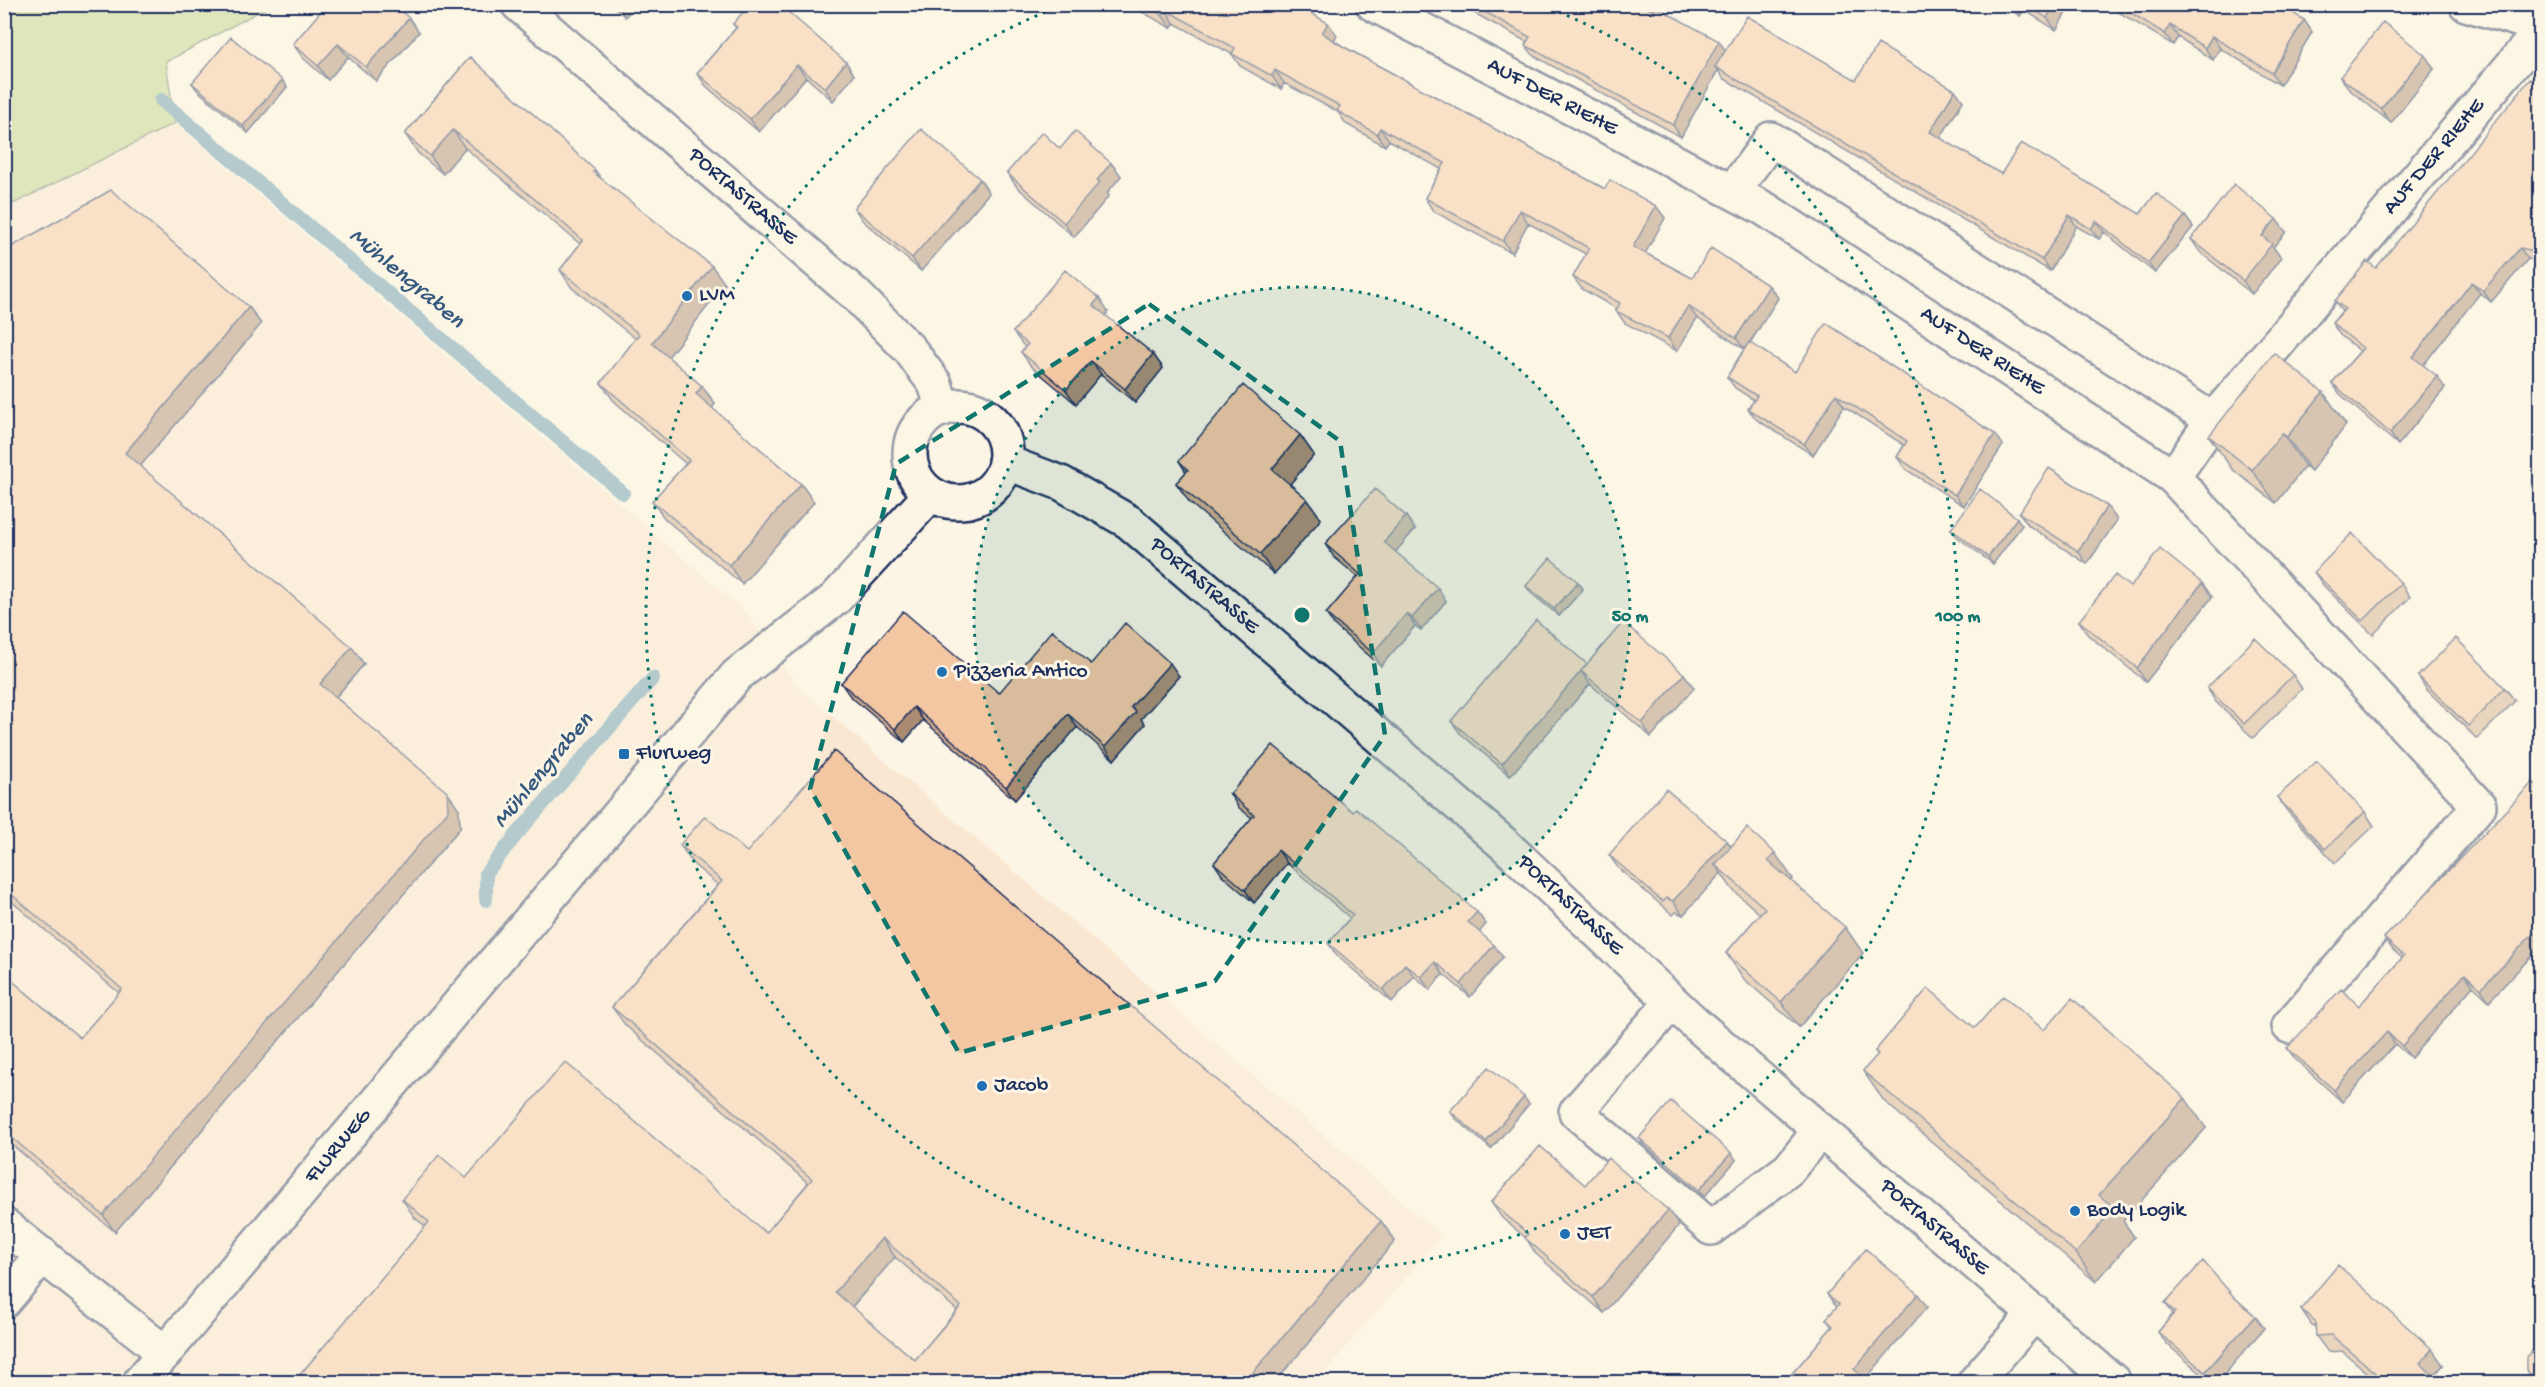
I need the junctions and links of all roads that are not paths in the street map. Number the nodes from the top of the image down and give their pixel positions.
1 (518, 4) edge
2 (1373, 4) edge
3 (2466, 4) edge
4 (2541, 26) edge
5 (2541, 32) edge
6 (1732, 191) junction
7 (943, 409) junction
8 (2212, 420) junction
9 (1005, 462) junction
10 (2173, 477) junction
11 (931, 494) junction
12 (1672, 1002) junction
13 (2289, 1026) dead end
14 (1820, 1130) junction
15 (4, 1225) edge
16 (43, 1256) junction
17 (4, 1301) edge
18 (2035, 1313) junction
19 (165, 1353) junction
20 (140, 1383) edge
21 (1975, 1383) edge
22 (2114, 1383) edge

1 - 7 street, PORTASTRASSE
2 - 6 street, AUF DER RIEHE
3 - 4 street
5 - 8 street, AUF DER RIEHE
6 - 8 street
6 - 10 street, AUF DER RIEHE
7 - 9 street
7 - 11 street
8 - 10 street, AUF DER RIEHE
9 - 11 street
9 - 12 street, PORTASTRASSE
10 - 13 street
11 - 19 street, FLURWEG
12 - 14 street, PORTASTRASSE
12 - 14 street
14 - 18 street, PORTASTRASSE
15 - 16 street
16 - 17 street
16 - 19 street
18 - 21 street
18 - 22 street, PORTASTRASSE
19 - 20 street, FLURWEG

